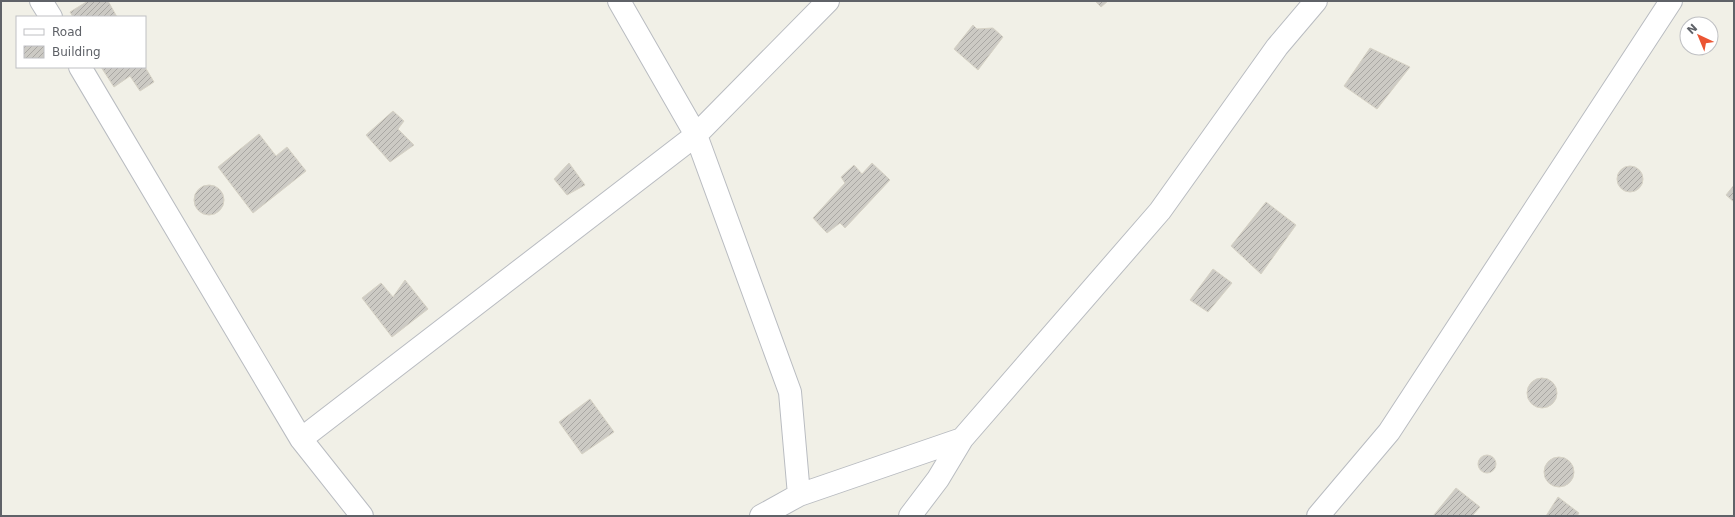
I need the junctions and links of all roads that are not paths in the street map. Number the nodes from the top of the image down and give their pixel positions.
1 (41, 1) edge
2 (619, 1) edge
3 (828, 1) edge
4 (1316, 1) edge
5 (1671, 1) edge
6 (49, 16) edge
7 (81, 68) edge
8 (696, 135) junction
9 (301, 439) junction
10 (962, 439) junction
11 (799, 495) junction
12 (362, 516) edge
13 (761, 516) edge
14 (910, 516) edge
15 (1318, 516) edge

1 - 6 street
2 - 8 street
3 - 8 street
4 - 10 street
5 - 15 street
7 - 9 street
8 - 9 street
8 - 11 street
9 - 12 street
10 - 11 street
10 - 14 street
11 - 13 street

